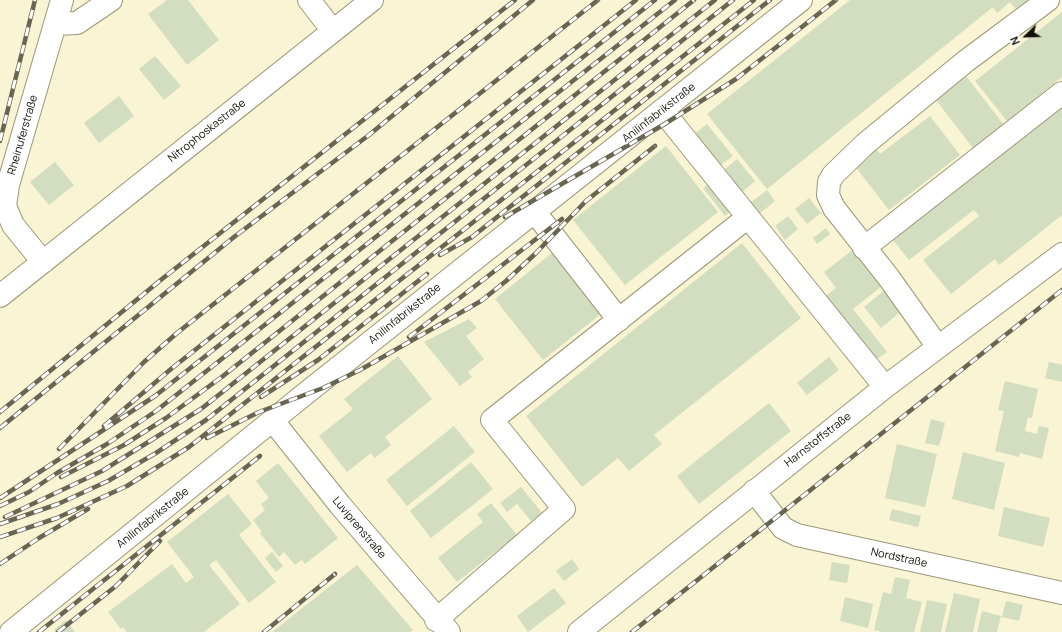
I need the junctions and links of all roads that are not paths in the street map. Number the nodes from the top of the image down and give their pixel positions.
1 (62, 0) edge
2 (111, 0) edge
3 (309, 0) edge
4 (372, 0) edge
5 (801, 0) edge
6 (1048, 0) edge
7 (55, 24) junction
8 (333, 31) junction
9 (1062, 93) edge
10 (662, 110) junction
11 (534, 211) junction
12 (748, 217) junction
13 (864, 248) junction
14 (1062, 254) edge
15 (43, 262) junction
16 (0, 296) edge
17 (619, 320) junction
18 (938, 347) junction
19 (885, 387) junction
20 (273, 421) junction
21 (754, 491) junction
22 (1062, 593) edge
23 (440, 627) edge
24 (11, 632) edge
25 (579, 632) edge

1 - 7 street, Rheinuferstraße
2 - 7 street
3 - 8 street
4 - 8 street, Nitrophoskastraße
5 - 10 street, Anilinfabrikstraße
6 - 13 street
7 - 15 street, Rheinuferstraße
8 - 15 street, Nitrophoskastraße
9 - 13 street
10 - 11 street, Anilinfabrikstraße
10 - 12 street
11 - 17 street
11 - 20 street, Anilinfabrikstraße
12 - 17 street
12 - 19 street
13 - 18 street
14 - 18 street, Harnstoffstraße
15 - 16 street, Nitrophoskastraße
17 - 23 street
18 - 19 street, Harnstoffstraße
19 - 21 street, Harnstoffstraße
20 - 23 street, Luviprenstraße
20 - 24 street, Anilinfabrikstraße
21 - 22 street, Nordstraße
21 - 25 street, Harnstoffstraße

